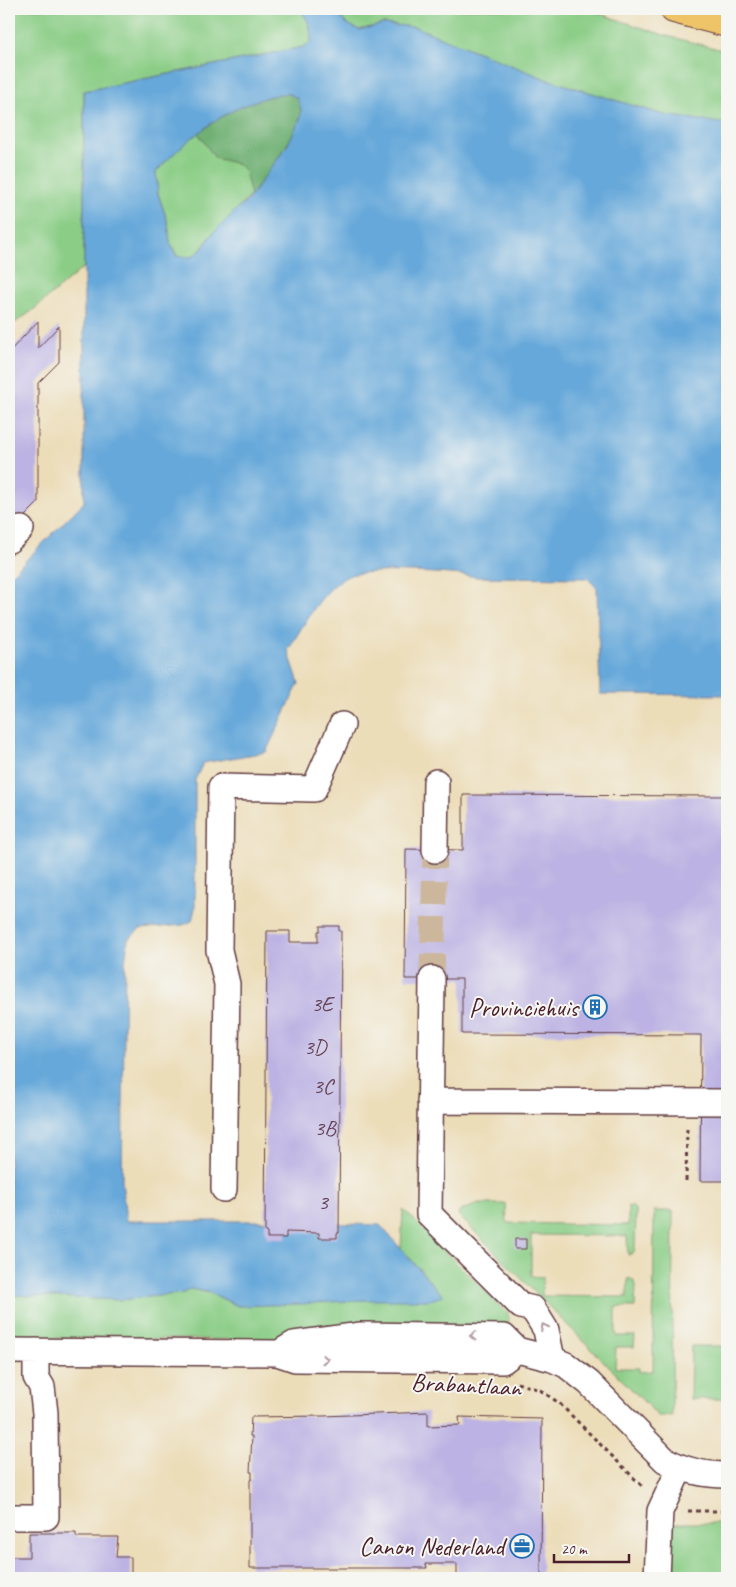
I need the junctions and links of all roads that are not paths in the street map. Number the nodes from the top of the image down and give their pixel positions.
1 (674, 9) edge
2 (727, 23) edge
3 (342, 726) dead end
4 (436, 782) dead end
5 (435, 850) tunnel mouth
6 (432, 979) tunnel mouth
7 (430, 1101) junction
8 (727, 1102) edge
9 (224, 1189) dead end
10 (521, 1306) junction
11 (517, 1350) junction
12 (9, 1351) edge
13 (36, 1351) junction
14 (552, 1359) junction
15 (680, 1468) junction
16 (727, 1475) edge
17 (9, 1517) edge
18 (657, 1578) edge

1 - 2 highway
3 - 9 street
4 - 5 street
6 - 7 street
7 - 8 street
7 - 10 street
10 - 11 street
14 -> 10 street
11 - 13 street, Brabantlaan
11 - 14 street, Brabantlaan
12 - 13 street, Brabantlaan
13 - 17 street
14 - 15 street, Brabantlaan
15 - 16 street, Brabantlaan
15 - 18 street

